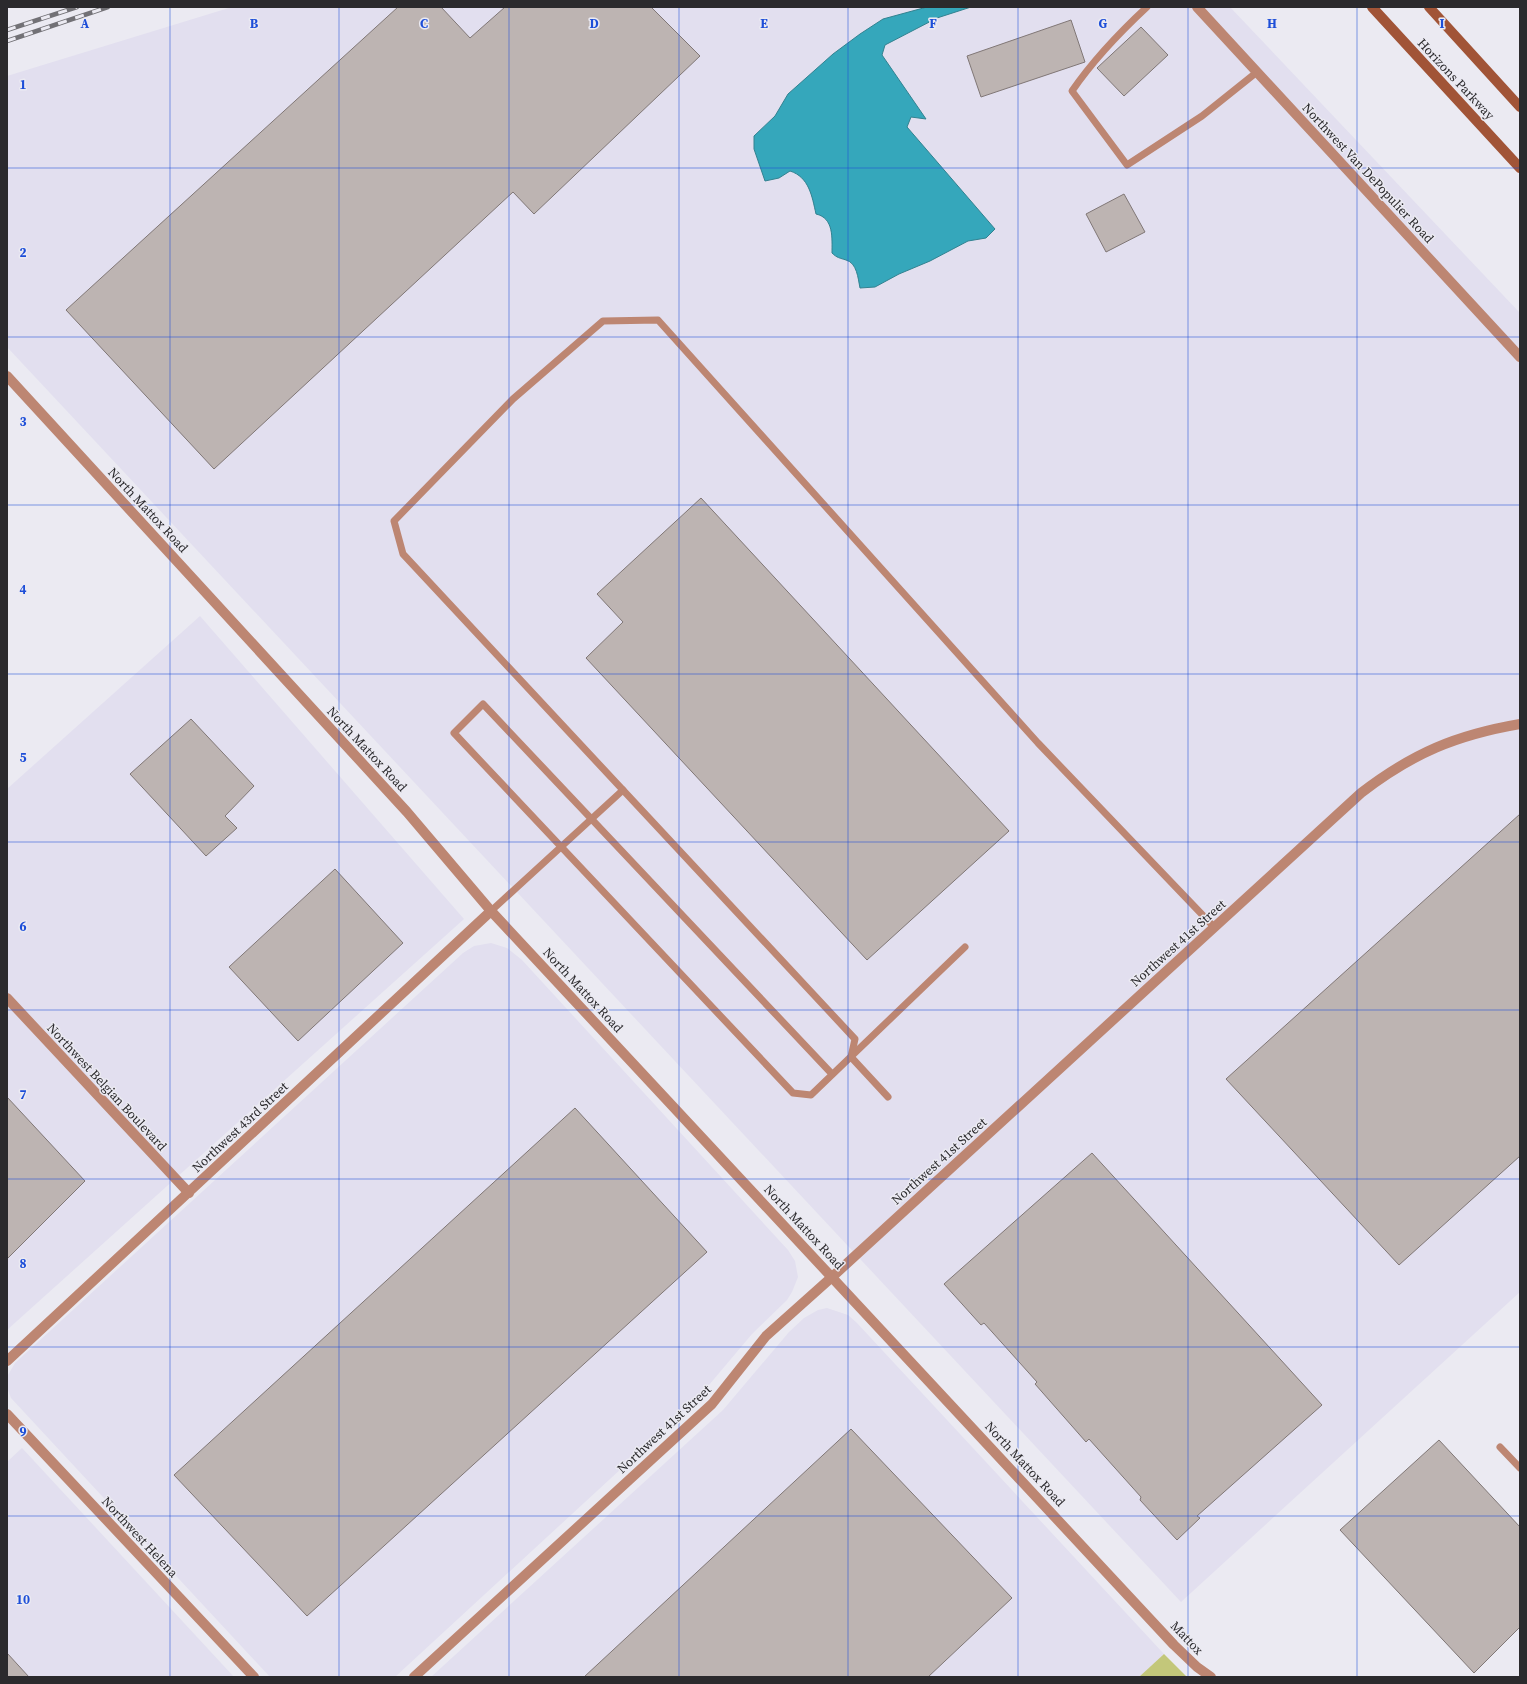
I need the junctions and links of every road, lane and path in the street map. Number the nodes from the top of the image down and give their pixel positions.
1 (1147, 7) edge
2 (1197, 7) edge
3 (1372, 7) edge
4 (1429, 7) edge
5 (1256, 72) junction
6 (1520, 107) edge
7 (1520, 168) edge
8 (1520, 357) edge
9 (7, 376) edge
10 (1520, 724) edge
11 (623, 790) junction
12 (592, 819) junction
13 (561, 847) junction
14 (491, 911) junction
15 (1214, 927) junction
16 (965, 947) dead end
17 (7, 998) edge
18 (851, 1057) junction
19 (832, 1074) junction
20 (888, 1097) dead end
21 (188, 1192) junction
22 (832, 1277) junction
23 (7, 1361) edge
24 (7, 1414) edge
25 (1500, 1446) dead end
26 (1520, 1468) edge
27 (1147, 1615) joint
28 (254, 1677) edge
29 (414, 1677) edge
30 (1211, 1677) edge

1 - 5 lane
2 - 5 street, Northwest Van DePopulier Road
3 - 7 main road, Horizons Parkway
4 - 6 main road
5 - 8 street, Northwest Van DePopulier Road
9 - 14 street, North Mattox Road
10 - 15 street, Northwest 41st Street
11 - 12 lane
11 - 15 lane
11 - 18 lane
12 - 13 lane
12 - 13 lane
12 - 19 lane
13 - 14 lane
13 - 19 lane
14 - 21 street, Northwest 43rd Street
14 - 22 street, North Mattox Road
15 - 22 street, Northwest 41st Street
16 - 18 lane
17 - 21 street, Northwest Belgian Boulevard
18 - 19 lane
18 - 20 lane
21 - 23 street, Northwest 43rd Street
22 - 27 street, North Mattox Road
22 - 29 street, Northwest 41st Street
24 - 28 street, Northwest Helena
25 - 26 lane
27 - 30 street, Mattox

